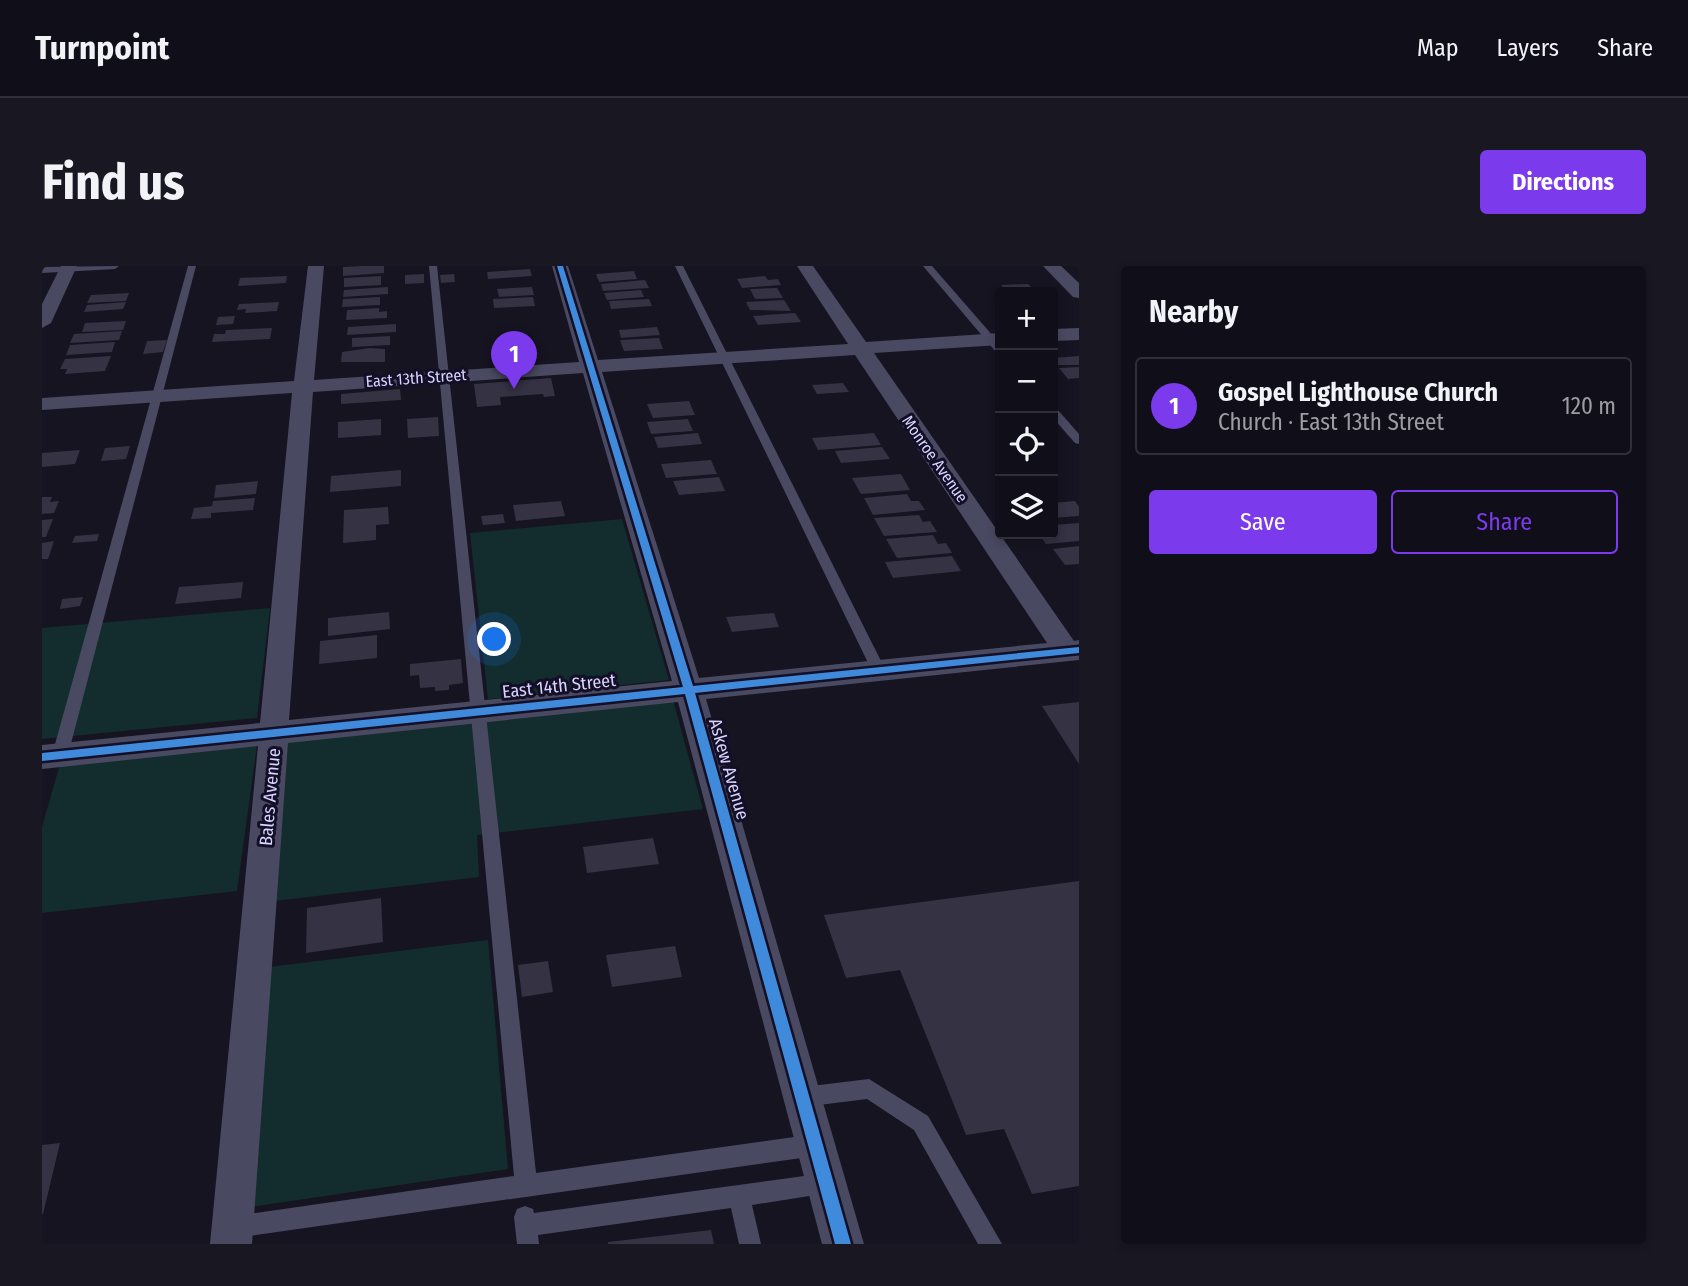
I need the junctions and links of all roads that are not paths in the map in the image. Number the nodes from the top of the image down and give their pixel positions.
1 (115, 266) edge
2 (192, 266) edge
3 (316, 266) edge
4 (433, 266) edge
5 (560, 266) edge
6 (679, 266) edge
7 (805, 266) edge
8 (927, 266) edge
9 (1051, 266) edge
10 (69, 267) edge
11 (42, 270) edge
12 (1079, 293) edge
13 (42, 323) edge
14 (1079, 334) edge
15 (1058, 335) edge
16 (995, 341) edge
17 (995, 343) edge
18 (858, 348) junction
19 (724, 357) junction
20 (589, 366) junction
21 (445, 376) junction
22 (303, 385) junction
23 (157, 396) junction
24 (42, 404) edge
25 (1055, 413) edge
26 (1079, 441) edge
27 (1073, 651) edge
28 (879, 671) junction
29 (689, 690) junction
30 (478, 712) junction
31 (276, 732) junction
32 (51, 756) edge
33 (803, 1097) junction
34 (816, 1145) junction
35 (826, 1184) junction
36 (526, 1185) junction
37 (739, 1196) junction
38 (527, 1229) edge
39 (232, 1236) edge
40 (750, 1244) edge
41 (843, 1244) edge
42 (991, 1244) edge

1 - 10 lane
2 - 23 lane
3 - 22 street, Bales Avenue
4 - 21 lane
5 - 20 street, Askew Avenue
6 - 19 lane
7 - 18 street, Monroe Avenue
8 - 16 lane
9 - 12 street
10 - 11 lane
10 - 13 street
14 - 15 street
17 - 18 street, East 13th Street
18 - 19 street, East 13th Street
18 - 27 street, Monroe Avenue
19 - 20 street, East 13th Street
19 - 28 lane
20 - 21 street, East 13th Street
20 - 29 street, Askew Avenue
21 - 22 street, East 13th Street
21 - 30 lane
22 - 23 street, East 13th Street
22 - 31 street, Bales Avenue
23 - 24 street, East 13th Street
23 - 32 lane
25 - 26 lane
27 - 28 street, East 14th Street
28 - 29 street, East 14th Street
29 - 30 street, East 14th Street
29 - 33 street, Askew Avenue
30 - 31 street, East 14th Street
30 - 36 lane
31 - 32 street, East 14th Street
31 - 39 street, Bales Avenue
33 - 34 street, Askew Avenue
33 - 42 lane
34 - 35 street, Askew Avenue
34 - 36 lane
35 - 37 lane
35 - 41 street, Askew Avenue
36 - 39 lane
37 - 38 lane
37 - 40 lane

